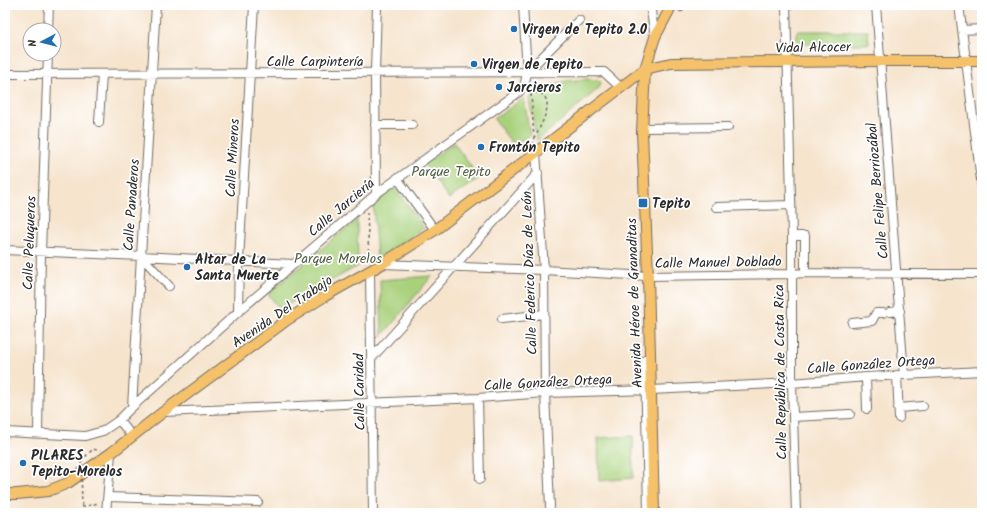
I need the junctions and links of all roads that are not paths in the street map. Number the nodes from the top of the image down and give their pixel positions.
1 (49, 5) edge
2 (156, 5) edge
3 (254, 5) edge
4 (377, 5) edge
5 (523, 5) edge
6 (650, 5) edge
7 (668, 5) edge
8 (672, 5) edge
9 (786, 5) edge
10 (876, 5) edge
11 (959, 5) edge
12 (579, 20) dead end
13 (48, 22) edge
14 (982, 29) edge
15 (962, 30) junction
16 (655, 34) junction
17 (880, 61) junction
18 (966, 61) junction
19 (48, 62) edge
20 (788, 62) junction
21 (982, 62) edge
22 (643, 70) junction
23 (527, 72) junction
24 (375, 73) junction
25 (5, 74) edge
26 (48, 74) junction
27 (102, 74) junction
28 (153, 74) junction
29 (250, 74) junction
30 (620, 87) junction
31 (99, 122) dead end
32 (375, 125) junction
33 (412, 125) dead end
34 (728, 127) dead end
35 (642, 128) junction
36 (535, 152) junction
37 (538, 173) junction
38 (397, 178) junction
39 (982, 188) edge
40 (376, 194) junction
41 (791, 205) junction
42 (716, 207) dead end
43 (435, 230) junction
44 (792, 236) junction
45 (5, 250) edge
46 (41, 252) junction
47 (141, 256) junction
48 (239, 261) junction
49 (294, 264) junction
50 (382, 264) junction
51 (453, 266) junction
52 (544, 270) junction
53 (370, 271) junction
54 (805, 273) junction
55 (897, 273) junction
56 (791, 274) junction
57 (982, 274) edge
58 (646, 276) junction
59 (170, 286) dead end
60 (900, 310) junction
61 (238, 312) junction
62 (544, 314) junction
63 (502, 319) dead end
64 (852, 323) dead end
65 (372, 359) junction
66 (982, 371) edge
67 (900, 375) junction
68 (866, 377) junction
69 (792, 383) junction
70 (648, 390) junction
71 (545, 393) junction
72 (478, 398) junction
73 (372, 403) junction
74 (923, 406) dead end
75 (132, 407) junction
76 (898, 408) junction
77 (867, 409) dead end
78 (163, 412) junction
79 (850, 414) dead end
80 (793, 417) junction
81 (899, 418) dead end
82 (119, 420) junction
83 (5, 432) edge
84 (38, 433) junction
85 (132, 436) junction
86 (111, 453) junction
87 (480, 479) dead end
88 (5, 494) edge
89 (108, 497) junction
90 (258, 502) dead end
91 (550, 507) dead end
92 (106, 513) edge
93 (373, 513) edge
94 (648, 513) edge
95 (654, 513) edge
96 (796, 513) edge

1 - 13 street
2 - 28 street, Calle Panaderos
3 - 29 street, Calle Mineros
4 - 24 street
5 - 23 street
6 - 16 street
7 - 16 street
8 - 16 main road
9 - 20 street, Calle República de Costa Rica
10 - 17 street, Calle Felipe Berriozábal
11 - 15 street
12 - 23 street
14 - 15 street
15 - 18 street
16 - 22 main road
17 - 18 main road, Vidal Alcocer
17 - 20 main road, Vidal Alcocer
17 - 55 street, Calle Felipe Berriozábal
18 - 21 main road, Vidal Alcocer
18 - 39 street
19 - 26 street, Calle Peluqueros
20 - 22 main road, Vidal Alcocer
20 - 41 street, Calle República de Costa Rica
22 - 30 main road, Avenida Del Trabajo
22 - 35 main road, Avenida Héroe de Granaditas
22 - 58 street
23 - 24 street, Calle Carpintería
23 - 30 street, Calle Carpintería
23 - 38 street, Calle Jarciería
24 - 29 street, Calle Carpintería
24 - 32 street
25 - 26 street, Calle Carpintería
26 - 27 street, Calle Carpintería
26 - 46 street, Calle Peluqueros
27 - 28 street, Calle Carpintería
27 - 31 street
28 - 29 street, Calle Carpintería
28 - 47 street, Calle Panaderos
29 - 48 street, Calle Mineros
30 - 36 main road, Avenida Del Trabajo
32 - 33 street
32 - 40 street
34 - 35 street
35 - 58 main road, Avenida Héroe de Granaditas
36 - 37 street, Calle Federico Díaz de León
36 - 43 main road, Avenida Del Trabajo
37 - 51 street
37 - 52 street, Calle Federico Díaz de León
38 - 40 street, Calle Jarciería
38 - 43 street
40 - 49 street, Calle Jarciería
41 - 42 street
41 - 44 street, Calle República de Costa Rica
43 - 50 main road, Avenida Del Trabajo
44 - 54 street
44 - 56 street, Calle República de Costa Rica
45 - 46 street
46 - 47 street
46 - 84 street, Calle Peluqueros
47 - 48 street
47 - 59 street
47 - 75 street, Calle Panaderos
48 - 49 street
48 - 61 street, Calle Mineros
49 - 61 street, Calle Jarciería
50 - 51 street, Calle Manuel Doblado
50 - 53 main road, Avenida Del Trabajo
51 - 52 street, Calle Manuel Doblado
51 - 65 street
52 - 58 street, Calle Manuel Doblado
52 - 62 street, Calle Federico Díaz de León
53 - 65 street, Calle Caridad
53 - 78 main road, Avenida Del Trabajo
54 - 55 street, Calle Manuel Doblado
54 - 56 street, Calle Manuel Doblado
55 - 57 street, Calle Manuel Doblado
55 - 60 street, Calle Felipe Berriozábal
56 - 58 street, Calle Manuel Doblado
56 - 69 street, Calle República de Costa Rica
58 - 70 main road, Avenida Héroe de Granaditas
60 - 64 street
60 - 67 street, Calle Felipe Berriozábal
61 - 75 street, Calle Jarciería
62 - 63 street
62 - 71 street, Calle Federico Díaz de León
65 - 73 street, Calle Caridad
66 - 67 street, Calle González Ortega
67 - 68 street, Calle González Ortega
67 - 76 street, Calle Felipe Berriozábal
68 - 69 street, Calle González Ortega
68 - 77 street
69 - 70 street, Calle González Ortega
69 - 80 street, Calle República de Costa Rica
70 - 71 street, Calle González Ortega
70 - 94 street
70 - 95 main road, Avenida Héroe de Granaditas
71 - 72 street, Calle González Ortega
71 - 91 street, Calle Federico Díaz de León
72 - 73 street, Calle González Ortega
72 - 87 street
73 - 78 street, Calle González Ortega
73 - 93 street, Calle Caridad
74 - 76 street
75 - 82 street, Calle Jarciería
76 - 81 street, Calle Felipe Berriozábal
78 - 85 main road, Avenida Del Trabajo
79 - 80 street
80 - 96 street, Calle República de Costa Rica
82 - 84 street, Calle Jarciería
82 - 85 street
83 - 84 street, Calle Jarciería
85 - 86 main road, Avenida Del Trabajo
86 - 88 main road, Avenida Del Trabajo
86 - 89 street
89 - 90 street
89 - 92 street

